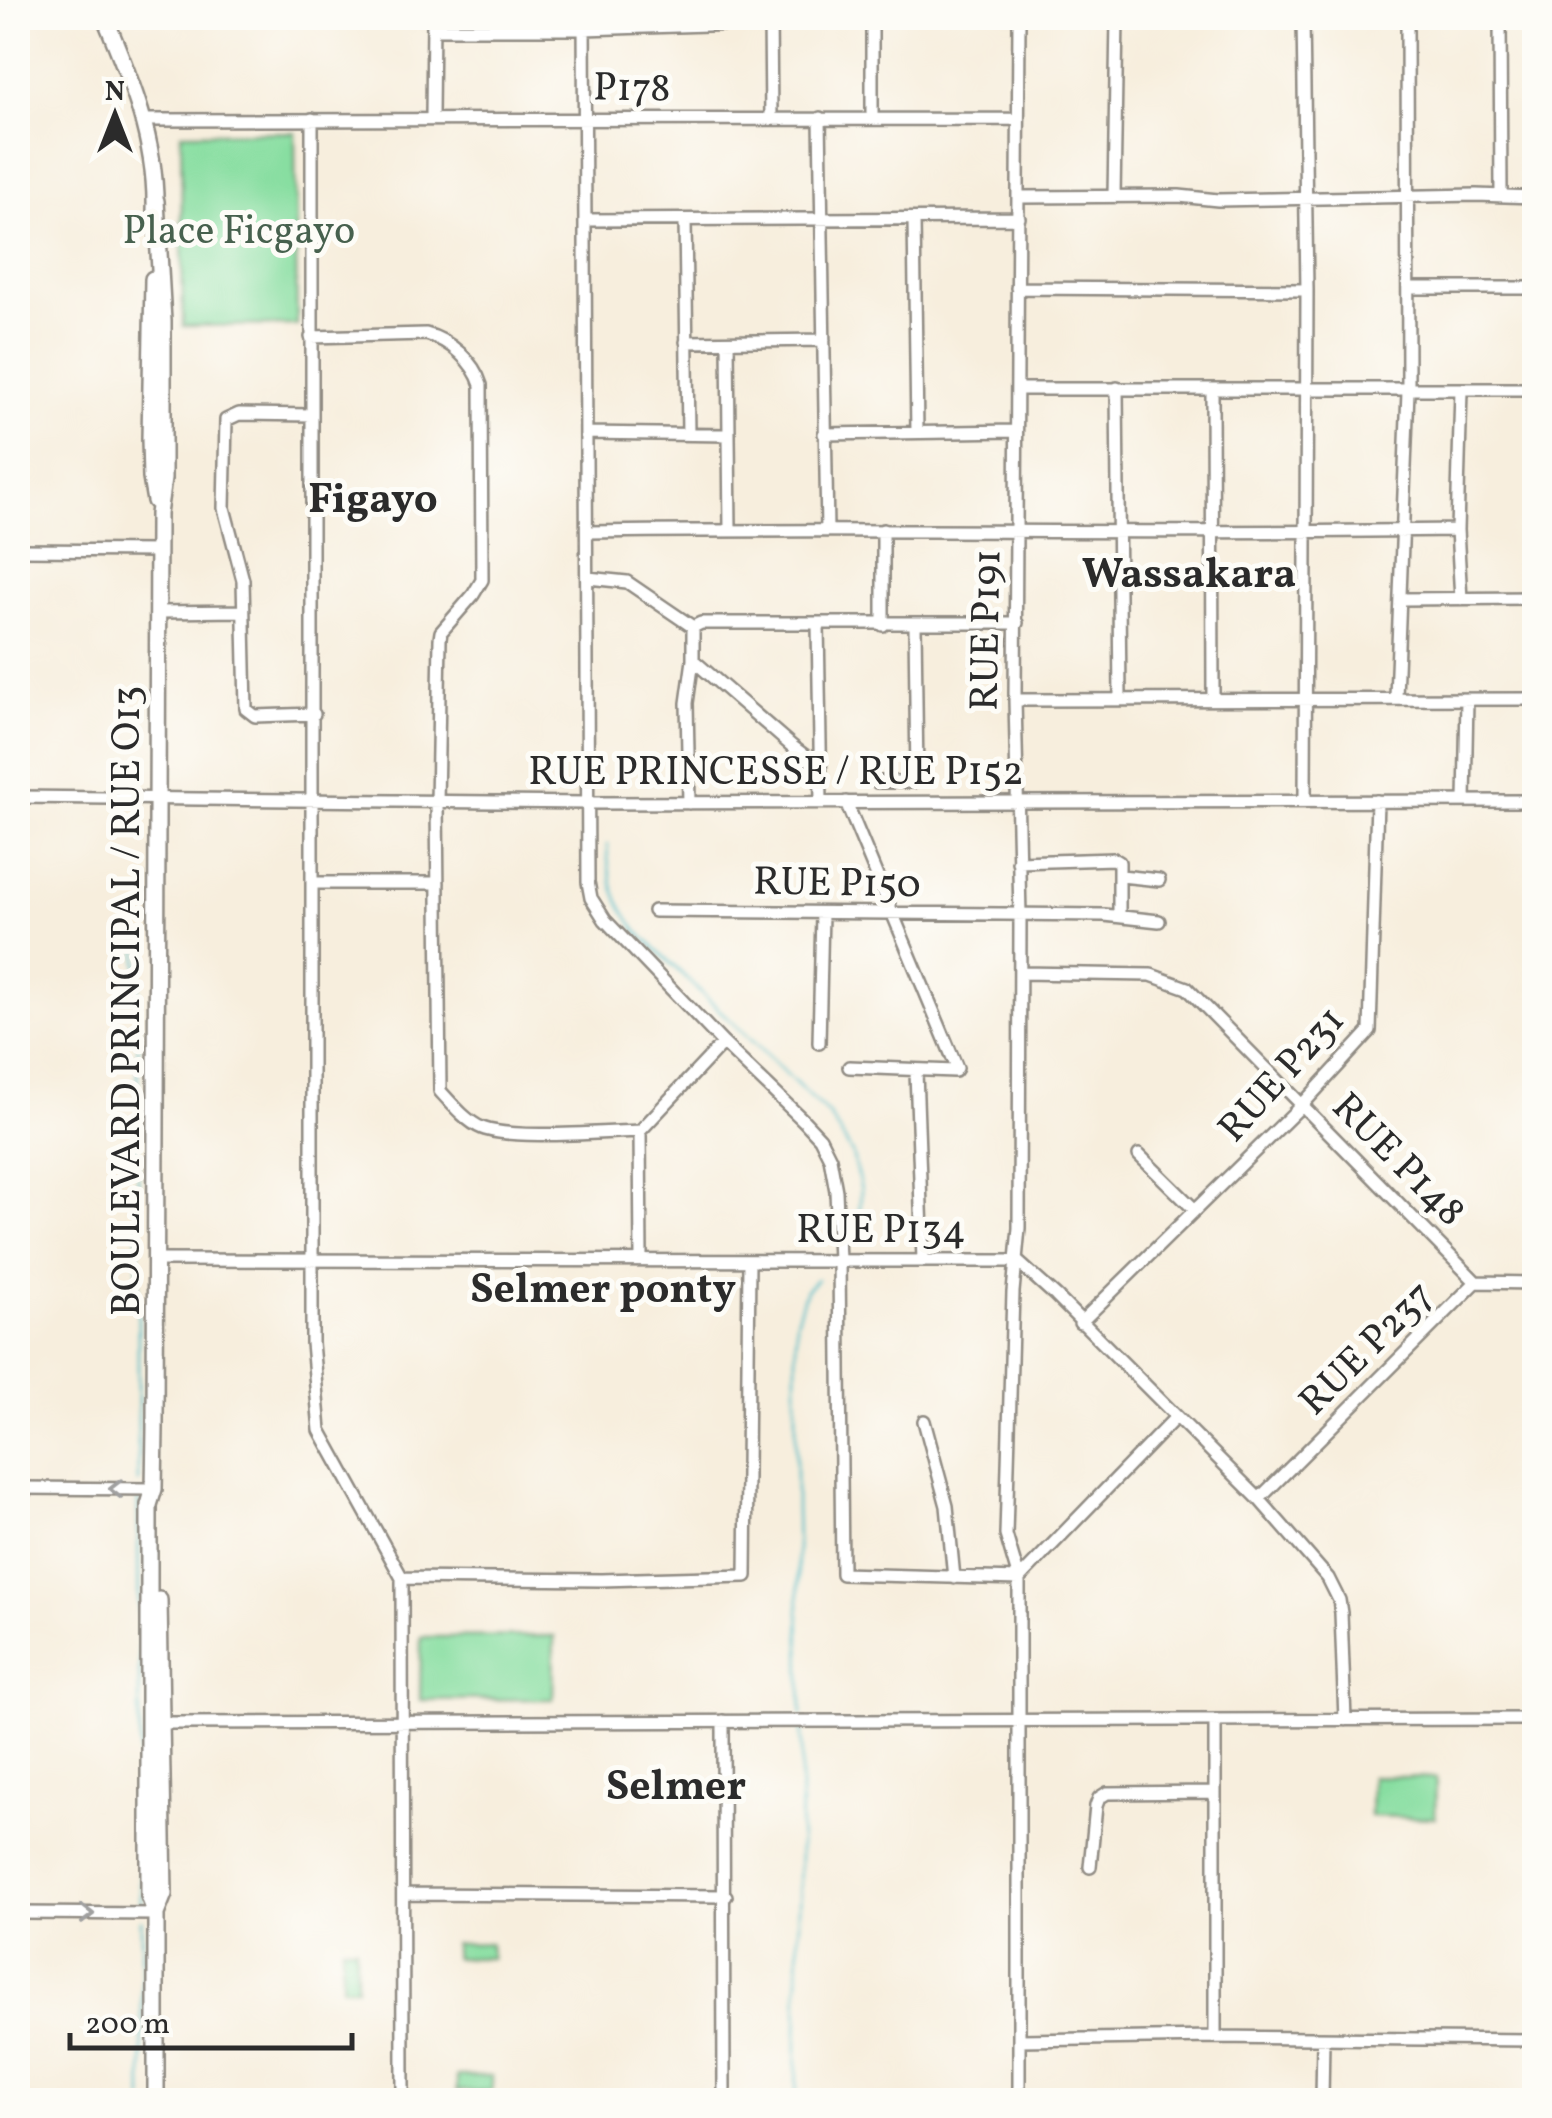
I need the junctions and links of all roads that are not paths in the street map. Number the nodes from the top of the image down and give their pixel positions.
1 (105, 18) edge
2 (872, 18) edge
3 (1019, 18) edge
4 (1117, 18) edge
5 (1303, 18) edge
6 (1407, 18) edge
7 (1500, 18) edge
8 (770, 20) edge
9 (433, 23) edge
10 (584, 23) edge
11 (432, 117) junction
12 (872, 117) junction
13 (586, 118) junction
14 (820, 118) junction
15 (312, 119) junction
16 (771, 119) junction
17 (1018, 119) junction
18 (144, 120) junction
19 (1114, 196) junction
20 (1500, 196) junction
21 (1020, 197) junction
22 (1406, 197) junction
23 (1534, 197) edge
24 (1305, 198) junction
25 (1019, 218) junction
26 (914, 219) junction
27 (585, 220) junction
28 (685, 220) junction
29 (820, 220) junction
30 (1017, 288) junction
31 (1408, 288) junction
32 (1534, 288) edge
33 (1307, 290) junction
34 (312, 337) junction
35 (824, 340) junction
36 (686, 342) junction
37 (728, 342) junction
38 (1117, 388) junction
39 (1018, 389) junction
40 (1212, 389) junction
41 (1534, 389) edge
42 (1305, 390) junction
43 (1408, 390) junction
44 (1461, 390) junction
45 (312, 414) junction
46 (1016, 431) junction
47 (917, 432) junction
48 (586, 433) junction
49 (688, 434) junction
50 (824, 434) junction
51 (728, 435) junction
52 (1018, 529) junction
53 (730, 530) junction
54 (883, 530) junction
55 (1306, 530) junction
56 (1403, 530) junction
57 (1457, 530) junction
58 (827, 531) junction
59 (588, 532) junction
60 (1120, 532) junction
61 (1212, 534) junction
62 (18, 550) edge
63 (158, 551) junction
64 (588, 578) junction
65 (1400, 598) junction
66 (1534, 598) edge
67 (1461, 599) junction
68 (243, 611) junction
69 (159, 612) junction
70 (1016, 623) junction
71 (818, 624) junction
72 (883, 624) junction
73 (916, 625) junction
74 (693, 627) junction
75 (693, 660) junction
76 (1396, 697) junction
77 (1120, 698) junction
78 (1213, 698) junction
79 (1534, 699) edge
80 (1014, 700) junction
81 (1306, 700) junction
82 (1468, 700) junction
83 (314, 714) junction
84 (820, 767) junction
85 (877, 782) dead end
86 (18, 797) edge
87 (159, 798) junction
88 (1305, 800) junction
89 (1377, 801) junction
90 (1465, 801) junction
91 (314, 802) junction
92 (690, 802) junction
93 (821, 802) junction
94 (846, 802) junction
95 (1016, 802) junction
96 (1534, 802) edge
97 (437, 803) junction
98 (586, 804) junction
99 (1018, 862) junction
100 (1121, 876) junction
101 (1159, 880) dead end
102 (314, 883) junction
103 (438, 883) junction
104 (654, 911) dead end
105 (822, 913) junction
106 (892, 915) junction
107 (1020, 915) junction
108 (1119, 916) junction
109 (1159, 920) dead end
110 (1020, 973) junction
111 (723, 1042) junction
112 (820, 1043) dead end
113 (849, 1067) dead end
114 (916, 1072) junction
115 (1302, 1105) junction
116 (640, 1131) junction
117 (1139, 1154) dead end
118 (1195, 1210) junction
119 (156, 1260) junction
120 (641, 1260) junction
121 (839, 1260) junction
122 (923, 1260) junction
123 (313, 1261) junction
124 (749, 1262) junction
125 (1017, 1262) junction
126 (1476, 1282) junction
127 (1534, 1283) edge
128 (1080, 1323) junction
129 (1176, 1417) junction
130 (924, 1421) dead end
131 (18, 1488) edge
132 (154, 1489) junction
133 (1259, 1499) junction
134 (402, 1578) junction
135 (954, 1578) junction
136 (1019, 1578) junction
137 (1534, 1719) edge
138 (723, 1720) junction
139 (1021, 1720) junction
140 (1345, 1720) junction
141 (1216, 1722) junction
142 (161, 1723) junction
143 (404, 1724) junction
144 (1215, 1792) junction
145 (1090, 1867) dead end
146 (404, 1894) junction
147 (726, 1896) junction
148 (18, 1913) edge
149 (156, 1914) junction
150 (1214, 2037) junction
151 (1323, 2039) junction
152 (1020, 2040) junction
153 (1534, 2040) edge
154 (156, 2100) edge
155 (403, 2100) edge
156 (724, 2100) edge
157 (1019, 2100) edge
158 (1322, 2100) edge

1 - 18 main road, BOULEVARD PRINCIPAL / RUE O13
2 - 12 street
3 - 17 street
4 - 19 street
5 - 24 street
6 - 22 street
7 - 20 street
8 - 10 street
8 - 16 street
9 - 10 street
9 - 11 street
10 - 13 street
11 - 13 street, P178
11 - 15 street, P178
12 - 14 street, P178
12 - 17 street, P178
13 - 16 street, P178
13 - 27 street
14 - 16 street, P178
14 - 29 street
15 - 18 street, P178
15 - 34 street
17 - 21 street, RUE P191
18 - 63 main road, BOULEVARD PRINCIPAL / RUE O13
19 - 21 street
19 - 24 street
20 - 22 street
20 - 23 street
21 - 25 street, RUE P191
22 - 24 street
22 - 31 street
24 - 33 street
25 - 26 street
25 - 30 street, RUE P191
26 - 29 street
26 - 47 street
27 - 28 street
27 - 48 street
28 - 29 street
28 - 36 street
29 - 35 street
30 - 33 street
30 - 39 street, RUE P191
31 - 32 street
31 - 43 street
33 - 42 street
34 - 45 street
34 - 97 street
35 - 37 street
35 - 50 street
36 - 37 street
36 - 49 street
37 - 51 street
38 - 39 street
38 - 40 street
38 - 60 street
39 - 46 street, RUE P191
40 - 42 street
40 - 61 street
41 - 44 street
42 - 43 street
42 - 55 street
43 - 44 street
43 - 56 street
44 - 57 street
45 - 68 street
45 - 83 street
46 - 47 street
46 - 52 street, RUE P191
47 - 50 street
48 - 49 street
48 - 59 street
49 - 51 street
50 - 58 street
51 - 53 street
52 - 54 street
52 - 60 street
52 - 70 street, RUE P191
53 - 58 street
53 - 59 street
54 - 58 street
54 - 72 street
55 - 56 street
55 - 61 street
55 - 81 street
56 - 57 street
56 - 65 street
57 - 67 street
59 - 64 street
60 - 61 street
60 - 77 street
61 - 78 street
62 - 63 street
63 - 69 main road, BOULEVARD PRINCIPAL / RUE O13
64 - 74 street
64 - 98 street
65 - 67 street
65 - 76 street
66 - 67 street
68 - 69 street
68 - 83 street
69 - 87 main road, BOULEVARD PRINCIPAL / RUE O13
70 - 73 street
70 - 80 street, RUE P191
71 - 72 street
71 - 74 street
71 - 84 street
72 - 73 street
73 - 85 street
74 - 75 street
75 - 84 street
75 - 92 street
76 - 81 street
76 - 82 street
77 - 78 street
77 - 80 street
78 - 81 street
79 - 82 street
80 - 95 street, RUE P191
81 - 88 street
82 - 90 street
83 - 91 street
84 - 93 street
86 - 87 street, RUE PRINCESSE / RUE P152
87 - 91 street, RUE PRINCESSE / RUE P152
87 - 119 main road, BOULEVARD PRINCIPAL / RUE O13
88 - 89 street, RUE PRINCESSE / RUE P152
88 - 95 street, RUE PRINCESSE / RUE P152
89 - 90 street, RUE PRINCESSE / RUE P152
89 - 115 street, RUE P231
90 - 96 street, RUE PRINCESSE / RUE P152
91 - 97 street, RUE PRINCESSE / RUE P152
91 - 102 street
92 - 93 street, RUE PRINCESSE / RUE P152
92 - 98 street, RUE PRINCESSE / RUE P152
93 - 94 street, RUE PRINCESSE / RUE P152
94 - 95 street, RUE PRINCESSE / RUE P152
94 - 106 street
95 - 99 street, RUE P191
97 - 98 street, RUE PRINCESSE / RUE P152
97 - 103 street
98 - 111 street
99 - 100 street
99 - 107 street, RUE P191
100 - 101 street
100 - 108 street
102 - 103 street
102 - 123 street
103 - 116 street
104 - 105 street, RUE P150
105 - 106 street, RUE P150
105 - 112 street
106 - 107 street, RUE P150
106 - 114 street
107 - 108 street, RUE P150
107 - 110 street, RUE P191
108 - 109 street, RUE P150
110 - 115 street, RUE P148
110 - 125 street, RUE P191
111 - 116 street
111 - 121 street
113 - 114 street
114 - 122 street
115 - 118 street, RUE P231
115 - 126 street, RUE P148
116 - 120 street
117 - 118 street
118 - 128 street, RUE P231
119 - 123 street, RUE P134
119 - 132 main road, BOULEVARD PRINCIPAL / RUE O13
120 - 123 street, RUE P134
120 - 124 street, RUE P134
121 - 122 street, RUE P134
121 - 124 street, RUE P134
121 - 135 street
122 - 125 street, RUE P134
123 - 134 street
124 - 134 street
125 - 128 street, RUE P134
125 - 136 street, RUE P191
126 - 127 street, RUE P237
126 - 133 street, RUE P237
128 - 129 street, RUE P134
129 - 133 street, RUE P134
129 - 136 street
130 - 135 street
132 -> 131 street
132 - 142 main road, BOULEVARD PRINCIPAL / RUE O13
132 - 149 main road, BOULEVARD PRINCIPAL / RUE O13
133 - 140 street, RUE P134
134 - 143 street
135 - 136 street
136 - 139 street, RUE P191
137 - 140 street
138 - 139 street
138 - 143 street
138 - 147 street
139 - 141 street
139 - 152 street, RUE P191
140 - 141 street
141 - 144 street
142 - 143 street
142 - 149 main road, BOULEVARD PRINCIPAL / RUE O13
143 - 146 street
144 - 145 street
144 - 150 street
146 - 147 street
146 - 155 street
147 - 156 street
148 -> 149 street
149 - 154 main road, BOULEVARD PRINCIPAL / RUE O13
150 - 151 street
150 - 152 street
151 - 153 street
151 - 158 street
152 - 157 street, RUE P191

